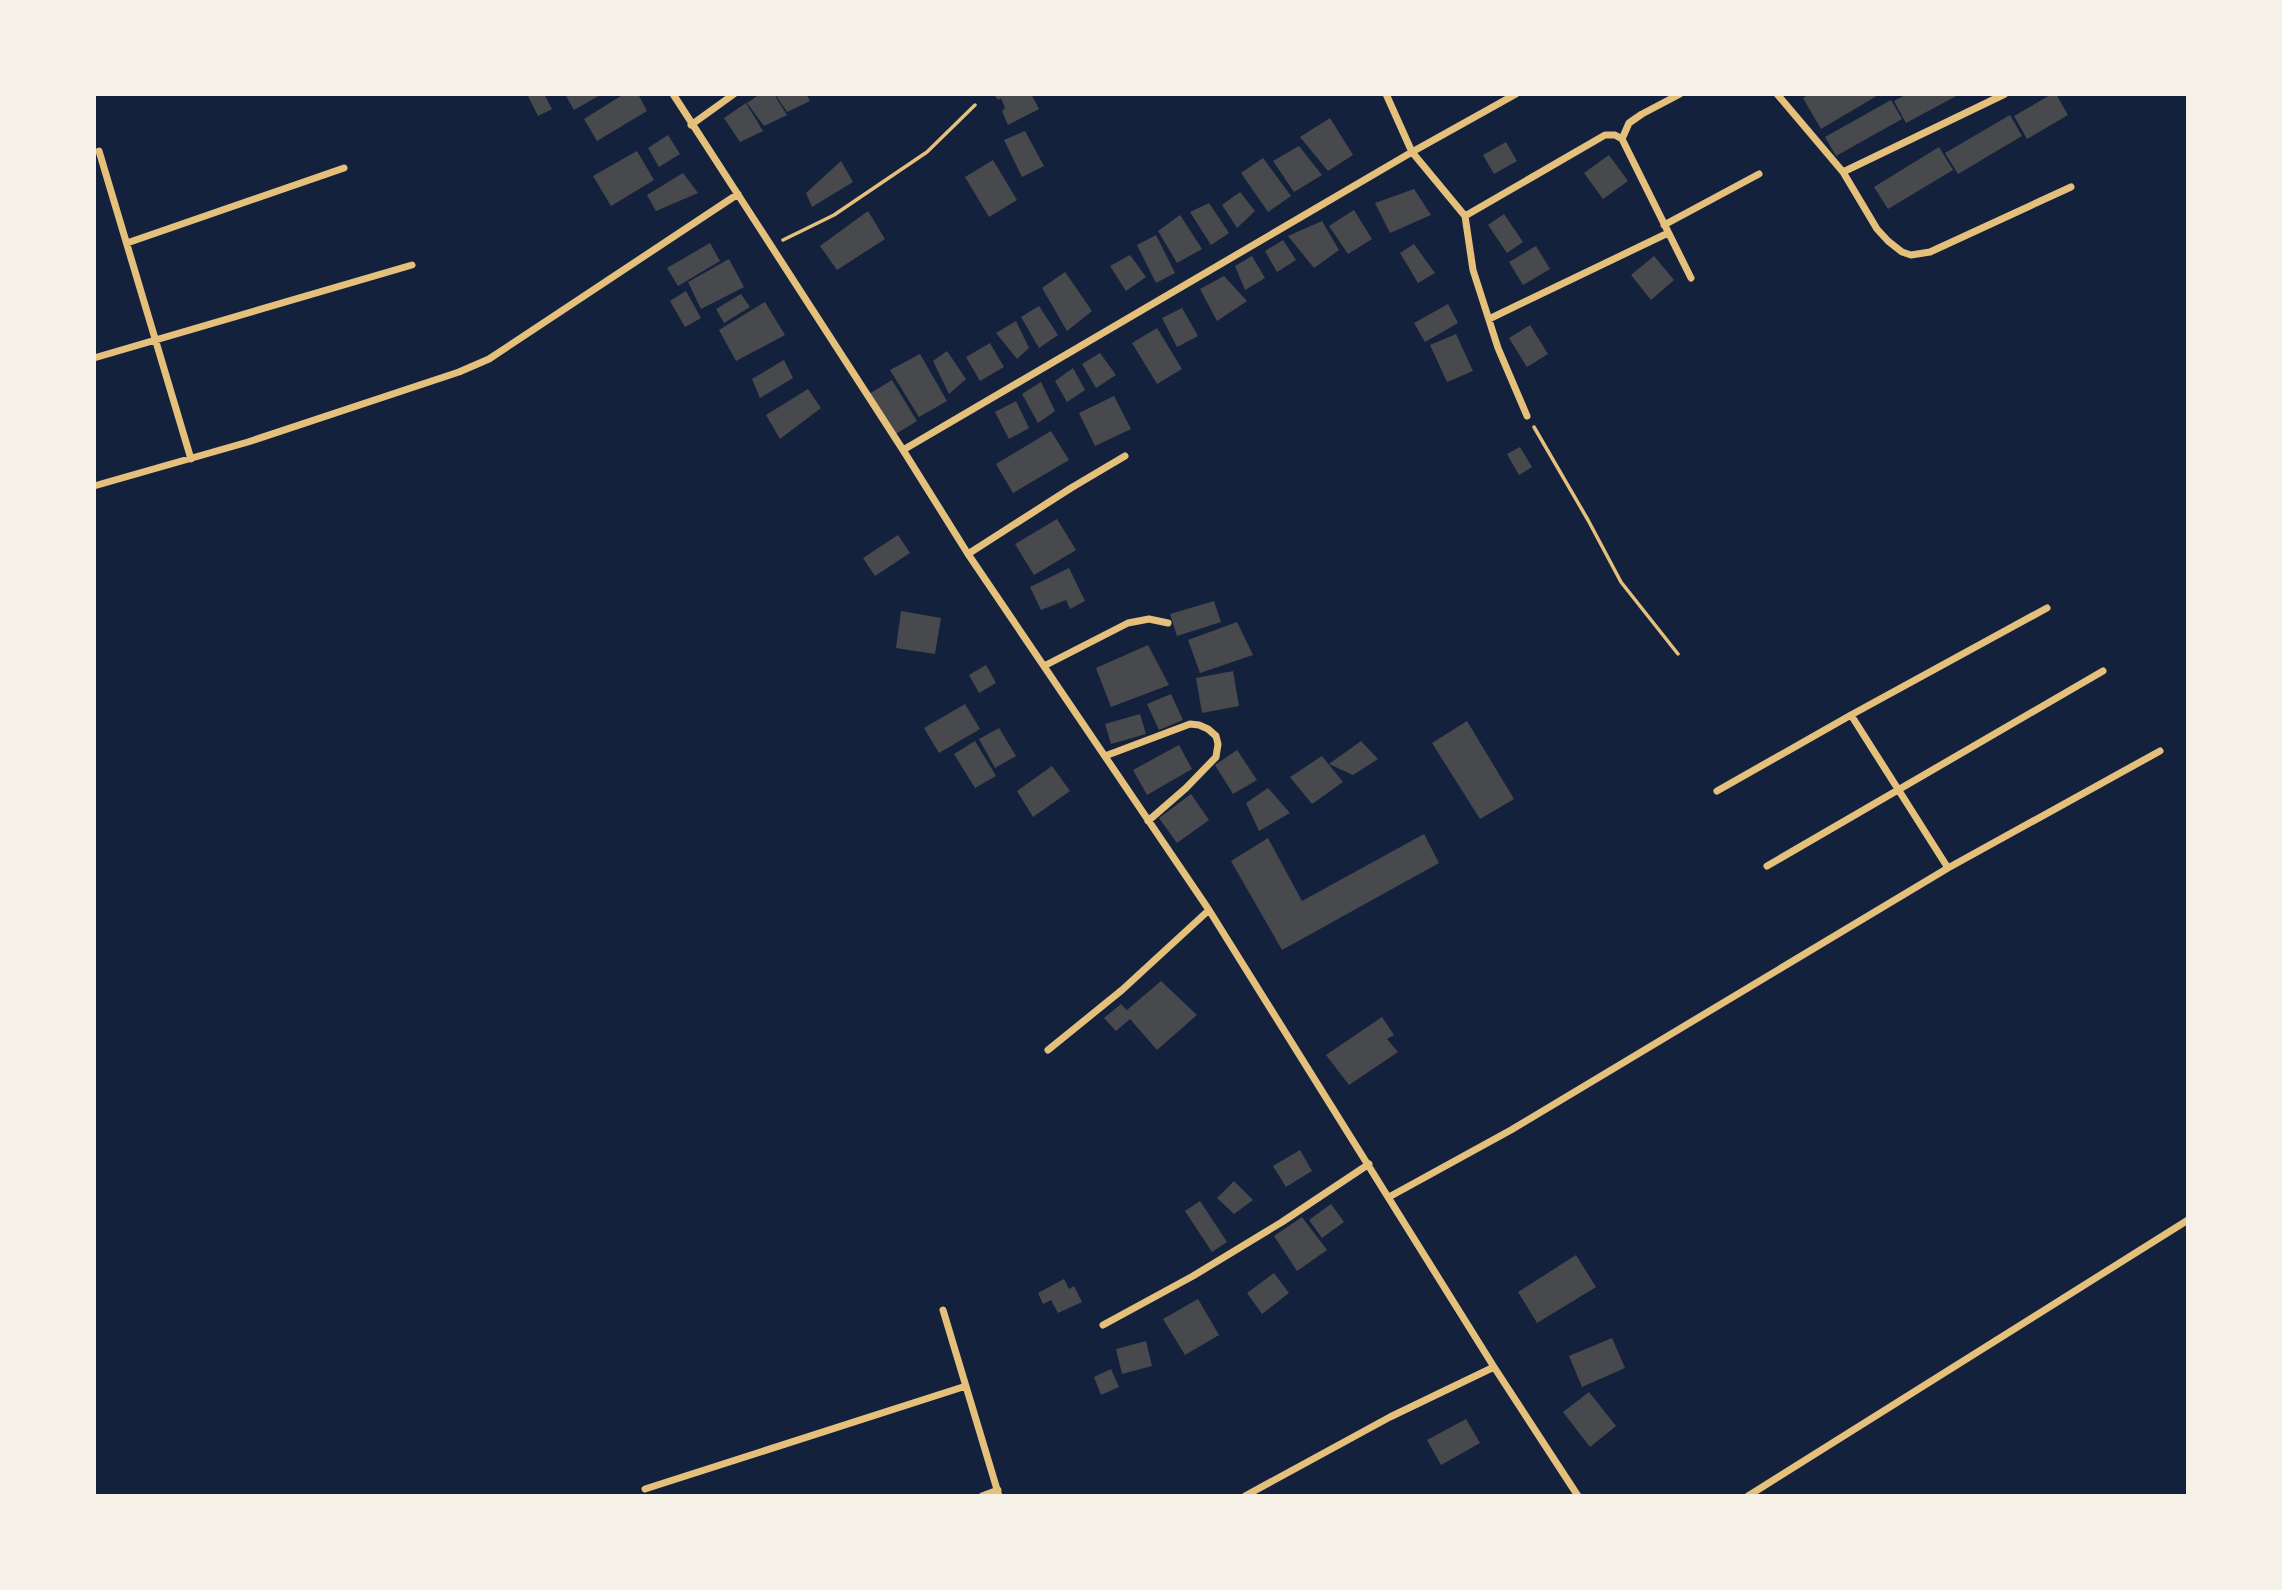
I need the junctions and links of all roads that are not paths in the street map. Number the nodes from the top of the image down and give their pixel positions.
1 (673, 94) edge
2 (734, 94) edge
3 (1386, 94) edge
4 (1516, 94) edge
5 (1680, 94) edge
6 (1777, 94) edge
7 (2005, 94) edge
8 (691, 125) junction
9 (1622, 139) junction
10 (99, 151) dead end
11 (1412, 152) junction
12 (344, 167) dead end
13 (1843, 172) junction
14 (1759, 174) dead end
15 (2071, 187) dead end
16 (738, 194) junction
17 (1465, 216) junction
18 (1664, 225) junction
19 (1668, 233) junction
20 (127, 243) junction
21 (412, 265) dead end
22 (1691, 278) dead end
23 (1489, 319) junction
24 (156, 340) junction
25 (94, 358) edge
26 (1528, 416) road end
27 (903, 450) junction
28 (1125, 456) dead end
29 (191, 458) junction
30 (94, 486) edge
31 (968, 554) junction
32 (2047, 608) dead end
33 (1168, 623) dead end
34 (1044, 666) junction
35 (2103, 671) dead end
36 (1851, 715) junction
37 (2160, 751) dead end
38 (1105, 756) junction
39 (1898, 790) junction
40 (1717, 791) dead end
41 (1148, 821) junction
42 (1767, 866) dead end
43 (1948, 868) junction
44 (1209, 910) junction
45 (1048, 1050) dead end
46 (1369, 1164) junction
47 (1390, 1197) junction
48 (2188, 1220) edge
49 (943, 1310) dead end
50 (1103, 1325) dead end
51 (1494, 1367) junction
52 (966, 1385) junction
53 (645, 1489) dead end
54 (998, 1493) edge
55 (982, 1496) edge
56 (1245, 1496) edge
57 (1578, 1496) edge
58 (1748, 1496) edge

1 - 8 street
2 - 8 street
3 - 11 street
4 - 11 street
5 - 9 street
6 - 13 street
7 - 13 street
8 - 16 street
9 - 17 street
9 - 18 street
10 - 20 street
11 - 17 street
11 - 27 street
12 - 20 street
13 - 15 street
14 - 18 street
16 - 27 street
16 - 29 street
17 - 23 street
18 - 19 street
19 - 22 street
19 - 23 street
20 - 24 street
21 - 24 street
23 - 26 street
24 - 25 street
24 - 29 street
27 - 31 street
28 - 31 street
29 - 30 street
31 - 34 street
32 - 36 street
33 - 34 street
34 - 38 street
35 - 39 street
36 - 39 street
36 - 40 street
37 - 43 street
38 - 41 street
38 - 41 street
39 - 42 street
39 - 43 street
41 - 44 street
43 - 47 street
44 - 45 street
44 - 46 street
46 - 47 street
46 - 50 street
47 - 51 street
48 - 58 street
49 - 52 street
51 - 56 street
51 - 57 street
52 - 53 street
52 - 54 street
54 - 55 street

